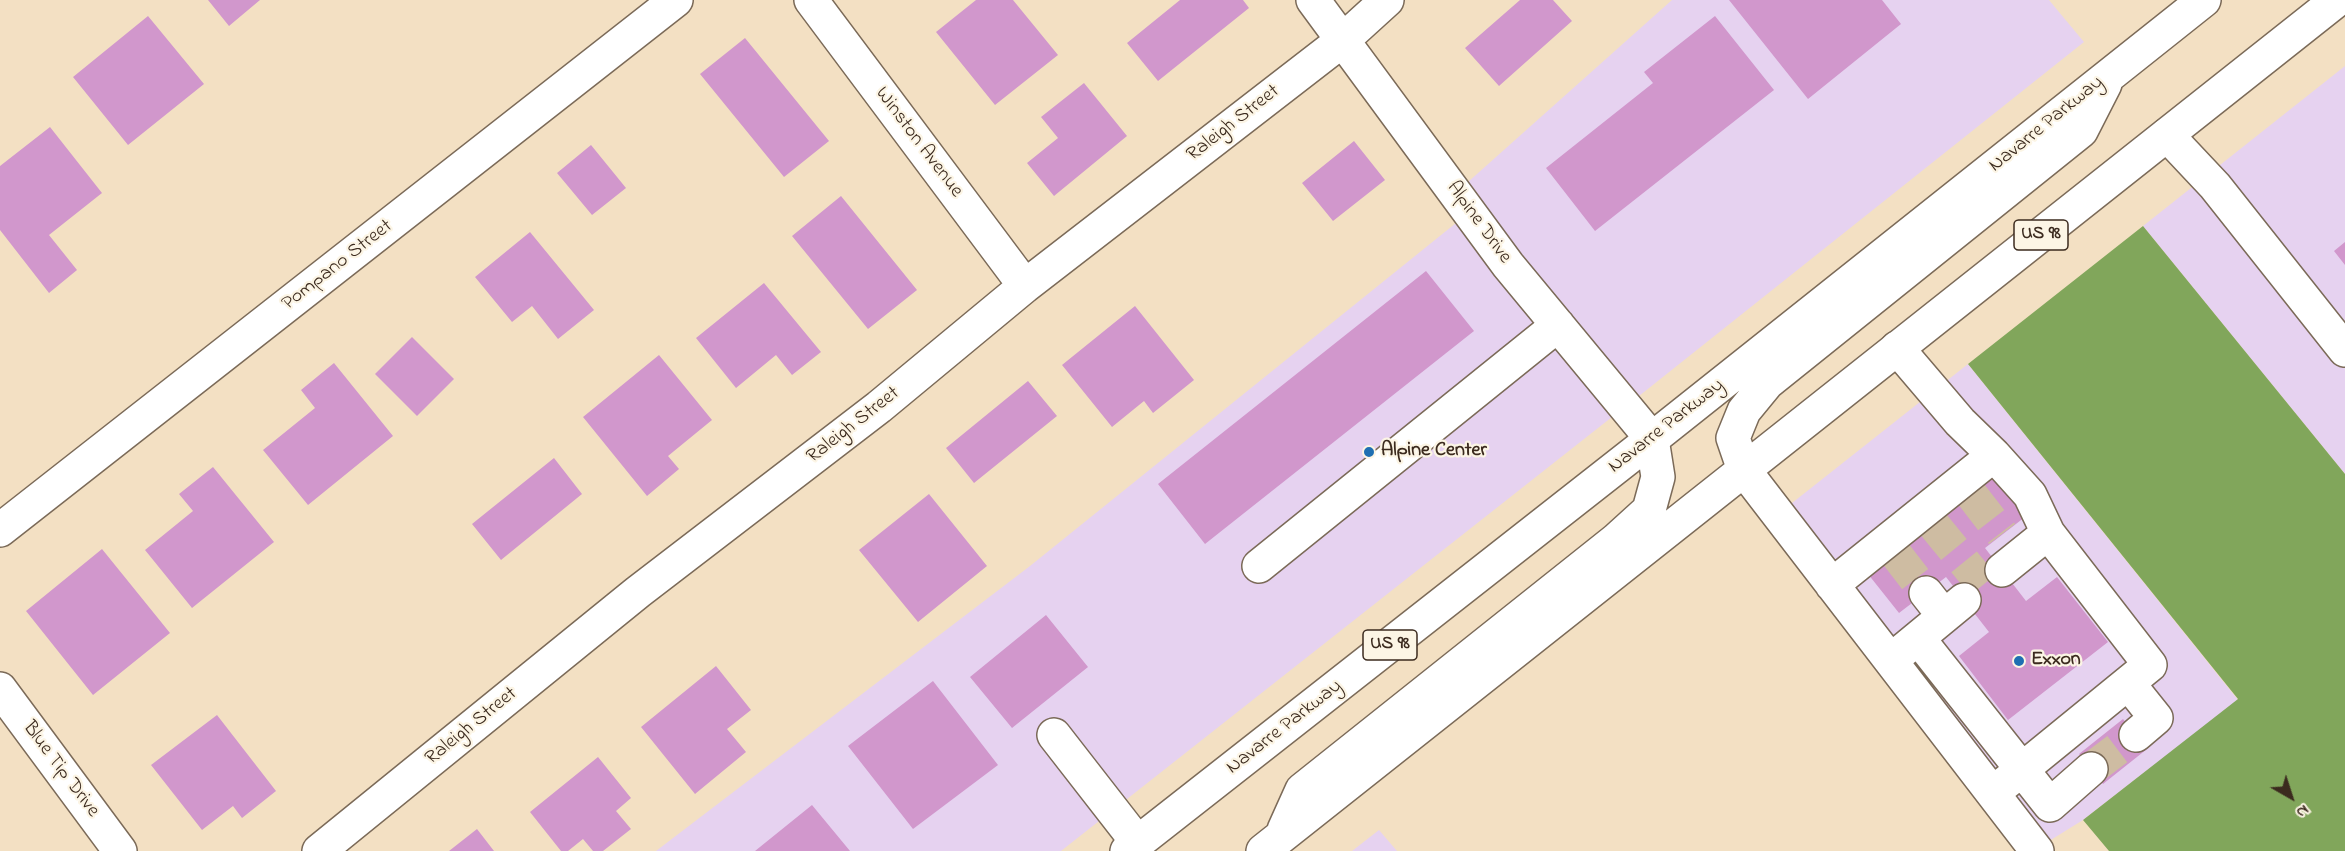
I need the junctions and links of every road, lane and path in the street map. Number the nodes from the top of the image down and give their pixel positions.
1 (676, 0) edge
2 (811, 0) edge
3 (1313, 0) edge
4 (1387, 0) edge
5 (2204, 0) edge
6 (2337, 0) edge
7 (1343, 40) junction
8 (2110, 74) junction
9 (2167, 135) junction
10 (1025, 286) junction
11 (1558, 325) junction
12 (1897, 348) junction
13 (2345, 350) edge
14 (1652, 439) junction
15 (1994, 455) junction
16 (1744, 470) junction
17 (0, 530) edge
18 (2048, 533) junction
19 (2008, 554) dead end
20 (1259, 566) dead end
21 (1832, 585) junction
22 (1945, 603) dead end
23 (1918, 638) junction
24 (1890, 660) junction
25 (2128, 683) junction
26 (0, 689) edge
27 (1054, 735) dead end
28 (2136, 735) tunnel mouth
29 (2091, 769) tunnel mouth
30 (2022, 770) junction
31 (1993, 793) junction
32 (1272, 843) edge
33 (1133, 847) edge
34 (120, 851) edge
35 (319, 851) edge
36 (2037, 851) edge

1 - 17 main road, Pompano Street
2 - 10 main road, Winston Avenue
3 - 7 main road, Alpine Drive
4 - 7 main road, Raleigh Street
5 - 8 main road, Navarre Parkway / US 98
6 - 9 main road, US 98
7 - 10 main road, Raleigh Street
7 - 11 main road, Alpine Drive
8 - 14 main road, Navarre Parkway / US 98
8 - 16 main road
9 - 12 main road, US 98
9 - 13 main road
10 - 35 main road, Raleigh Street
11 - 14 main road, Alpine Drive
11 - 20 main road
12 - 15 main road
12 - 16 main road, US 98
14 - 32 main road
14 - 33 main road, Navarre Parkway / US 98
15 - 18 main road
15 - 21 main road
16 - 21 main road
16 - 32 main road, US 98
18 - 19 main road
18 - 25 main road
21 - 24 main road
22 - 23 main road
23 - 24 main road
23 - 30 main road
24 - 31 main road
25 - 28 main road
25 - 30 main road
26 - 34 main road, Blue Tip Drive
27 - 33 main road
29 - 30 main road
30 - 31 main road
31 - 36 main road

